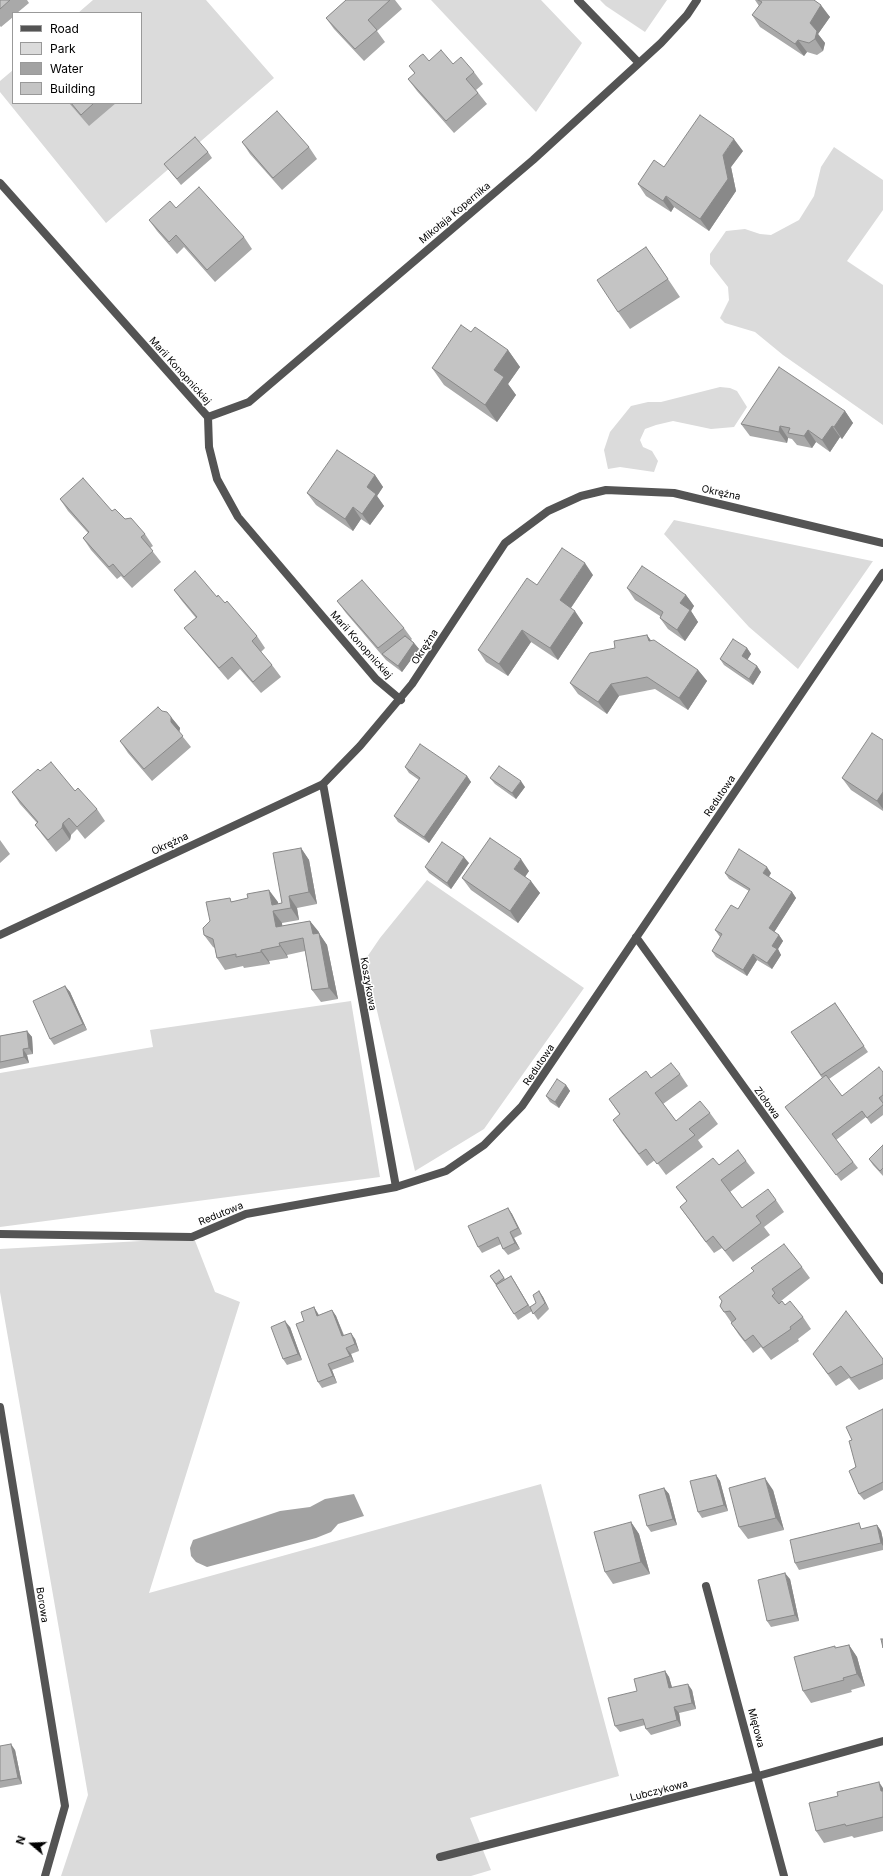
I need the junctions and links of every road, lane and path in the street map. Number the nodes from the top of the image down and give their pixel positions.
1 (578, 0) edge
2 (697, 0) edge
3 (638, 62) junction
4 (0, 183) edge
5 (208, 418) junction
6 (883, 543) edge
7 (883, 573) edge
8 (401, 700) junction
9 (323, 784) junction
10 (0, 935) edge
11 (636, 937) junction
12 (396, 1187) junction
13 (0, 1234) edge
14 (883, 1280) edge
15 (0, 1407) edge
16 (706, 1586) dead end
17 (883, 1741) edge
18 (758, 1776) junction
19 (440, 1857) dead end
20 (45, 1876) edge
21 (784, 1876) edge

1 - 3 street
2 - 3 street, Mikołaja Kopernika
3 - 5 street, Mikołaja Kopernika
4 - 5 street, Marii Konopnickiej
5 - 8 street, Marii Konopnickiej
6 - 8 street, Okrężna
7 - 11 street, Redutowa
8 - 9 street, Okrężna
9 - 10 street, Okrężna
9 - 12 street, Koszykowa
11 - 12 street, Redutowa
11 - 14 street, Ziołowa
12 - 13 street, Redutowa
15 - 20 street, Borowa
16 - 18 street, Miętowa
17 - 18 street, Lubczykowa
18 - 19 street, Lubczykowa
18 - 21 street, Miętowa

